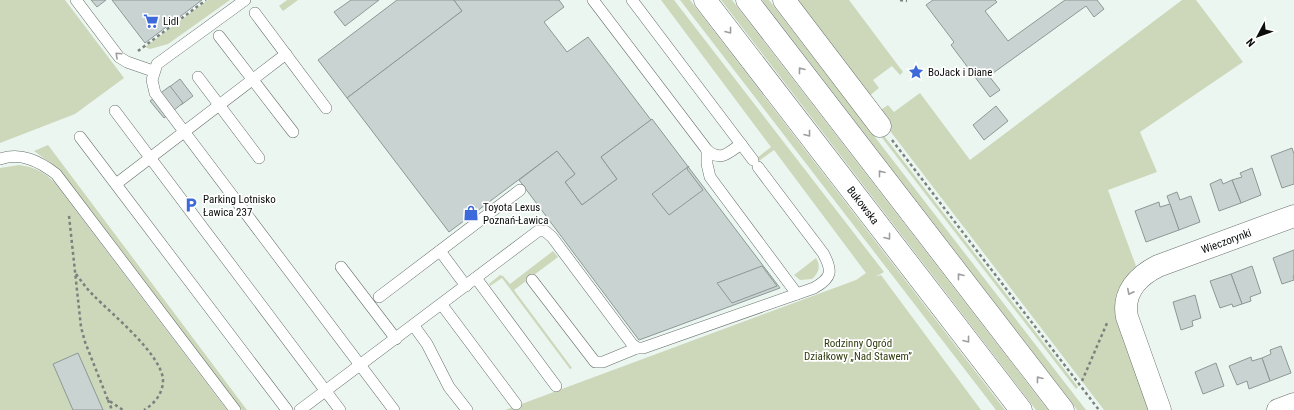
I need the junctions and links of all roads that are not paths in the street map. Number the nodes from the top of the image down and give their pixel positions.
1 (76, 0) edge
2 (245, 0) edge
3 (593, 0) edge
4 (632, 0) edge
5 (705, 0) edge
6 (748, 0) edge
7 (784, 0) edge
8 (255, 13) dead end
9 (219, 36) dead end
10 (286, 54) junction
11 (153, 71) junction
12 (198, 77) dead end
13 (253, 80) junction
14 (220, 105) junction
15 (326, 108) dead end
16 (115, 111) dead end
17 (880, 126) road end
18 (184, 132) junction
19 (293, 132) dead end
20 (80, 137) dead end
21 (741, 144) junction
22 (706, 150) junction
23 (150, 158) junction
24 (260, 158) dead end
25 (0, 159) edge
26 (116, 184) junction
27 (520, 190) dead end
28 (1294, 216) edge
29 (440, 251) junction
30 (341, 267) dead end
31 (476, 278) junction
32 (532, 280) dead end
33 (466, 286) junction
34 (797, 294) junction
35 (379, 297) dead end
36 (442, 304) junction
37 (414, 326) junction
38 (396, 339) junction
39 (637, 348) junction
40 (360, 365) junction
41 (556, 386) dead end
42 (326, 390) junction
43 (516, 404) dead end
44 (1294, 404) edge
45 (235, 410) edge
46 (287, 410) edge
47 (300, 410) edge
48 (340, 410) edge
49 (394, 410) edge
50 (466, 410) edge
51 (1021, 410) edge
52 (1063, 410) edge
53 (1160, 410) edge
54 (1278, 410) edge

11 -> 1 lane
2 - 11 lane
3 - 22 lane
4 - 21 lane
5 -> 51 main road, Bukowska
52 -> 6 main road
7 - 17 main road
8 - 10 lane
9 - 13 lane
10 - 13 lane
10 - 15 lane
11 - 18 lane
12 - 14 lane
13 - 14 lane
13 - 19 lane
14 - 18 lane
14 - 24 lane
16 - 23 lane
18 - 23 lane
18 - 40 lane
20 - 26 lane
21 - 22 lane
21 - 34 lane
22 - 34 lane
23 - 26 lane
23 - 42 lane
25 - 45 lane
26 - 46 lane
27 - 29 lane
28 -> 53 main road, Wieczorynki
29 - 33 lane
29 - 35 lane
30 - 38 lane
31 - 33 lane
31 - 39 lane
31 - 41 lane
32 - 39 lane
33 - 36 lane
34 - 39 lane
36 - 37 lane
36 - 43 lane
37 - 38 lane
37 - 50 lane
38 - 40 lane
40 - 42 lane
40 - 49 lane
42 - 47 lane
42 - 48 lane
44 - 54 main road

